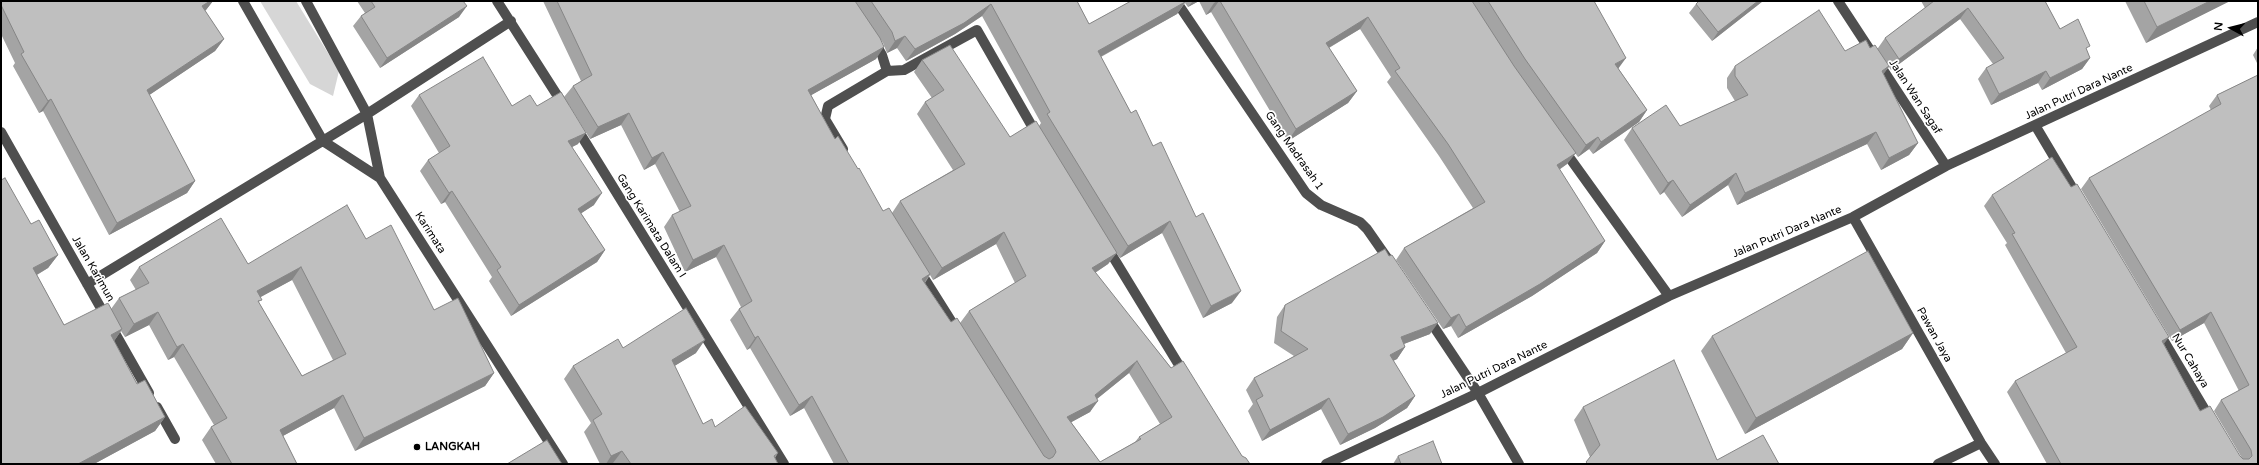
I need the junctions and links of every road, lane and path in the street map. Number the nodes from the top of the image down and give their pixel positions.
1 (243, 1) edge
2 (306, 1) edge
3 (497, 1) edge
4 (1176, 1) edge
5 (1838, 1) edge
6 (511, 20) junction
7 (2258, 22) edge
8 (869, 34) edge
9 (887, 70) junction
10 (367, 114) junction
11 (2035, 125) junction
12 (1, 132) edge
13 (1556, 139) edge
14 (323, 141) junction
15 (1041, 143) edge
16 (849, 159) edge
17 (1946, 166) junction
18 (380, 178) junction
19 (2084, 206) edge
20 (1853, 217) junction
21 (1102, 241) edge
22 (912, 258) edge
23 (1394, 268) edge
24 (87, 284) junction
25 (1668, 296) junction
26 (1420, 308) edge
27 (2152, 322) edge
28 (962, 338) edge
29 (1189, 383) edge
30 (1478, 393) junction
31 (2217, 430) edge
32 (175, 439) dead end
33 (1981, 443) junction
34 (564, 464) edge
35 (784, 464) edge
36 (1326, 464) edge
37 (1519, 464) edge
38 (1938, 464) edge
39 (1995, 464) edge

1 - 14 street
2 - 10 street, Karimata
3 - 6 street, Gang Karimata Dalam I
4 - 23 street, Gang Madrasah 1
5 - 17 street, Jalan Wan Sagaf
6 - 10 street
6 - 35 street, Gang Karimata Dalam I
7 - 11 street, Jalan Putri Dara Nante
8 - 9 street
9 - 15 street
9 - 16 street
10 - 14 street
10 - 18 street, Karimata
11 - 17 street, Jalan Putri Dara Nante
11 - 19 street
12 - 24 street, Jalan Karimun
13 - 25 street
14 - 18 street
14 - 24 street
17 - 20 street, Jalan Putri Dara Nante
18 - 34 street, Karimata
20 - 25 street, Jalan Putri Dara Nante
20 - 33 street, Pawan Jaya
21 - 29 street
22 - 28 street
24 - 32 street, Jalan Karimun
25 - 30 street, Jalan Putri Dara Nante
26 - 30 street
27 - 31 street, Nur Cahaya
30 - 36 street, Jalan Putri Dara Nante
30 - 37 street
33 - 38 street
33 - 39 street, Pawan Jaya

